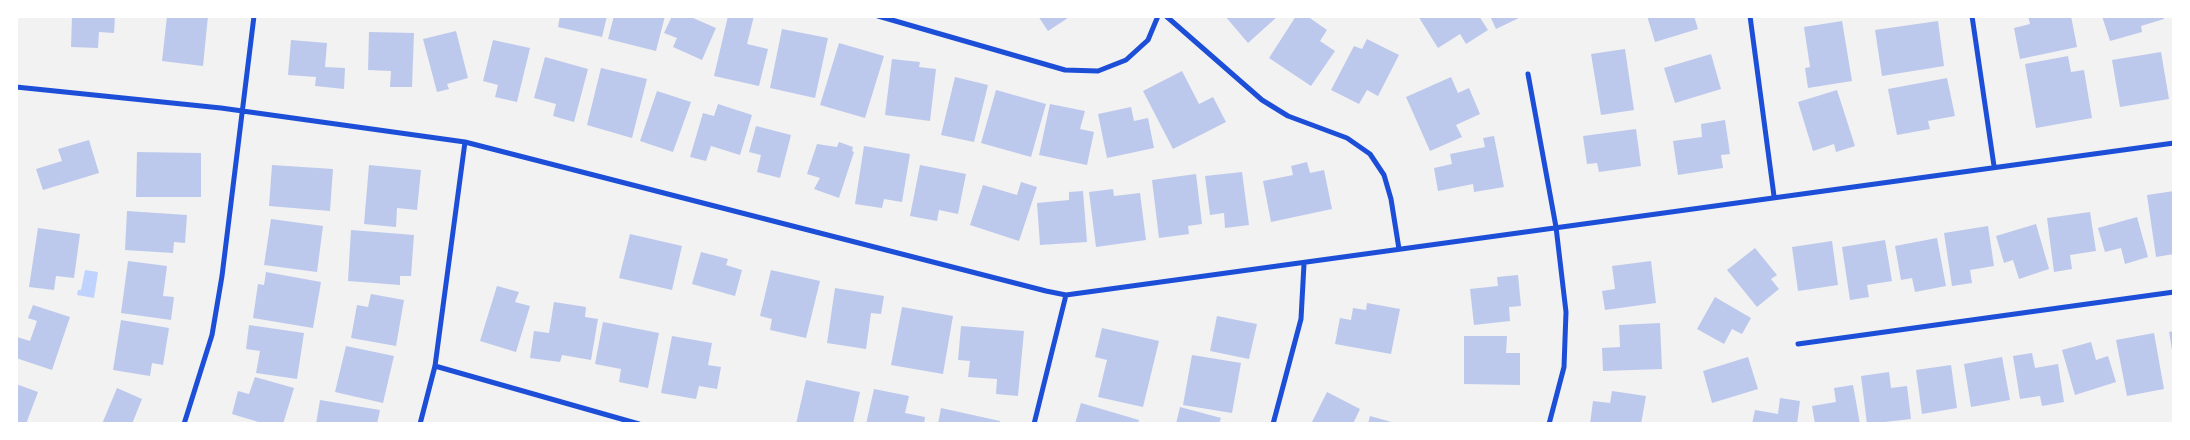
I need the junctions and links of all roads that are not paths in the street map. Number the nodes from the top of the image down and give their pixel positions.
1 (254, 16) edge
2 (878, 16) edge
3 (1158, 16) edge
4 (1166, 16) edge
5 (1750, 16) edge
6 (1972, 16) edge
7 (1528, 74) dead end
8 (16, 87) edge
9 (242, 111) junction
10 (465, 142) junction
11 (2174, 143) edge
12 (1994, 166) junction
13 (1774, 196) junction
14 (1556, 227) junction
15 (1399, 249) junction
16 (1304, 264) junction
17 (2174, 292) edge
18 (1066, 295) junction
19 (1798, 344) dead end
20 (436, 366) junction
21 (184, 424) edge
22 (420, 424) edge
23 (639, 424) edge
24 (1034, 424) edge
25 (1273, 424) edge
26 (1549, 424) edge

1 - 9 street
2 - 3 street
4 - 15 street
5 - 13 street
6 - 12 street
7 - 14 street
8 - 9 street
9 - 10 street
9 - 21 street
10 - 18 street
10 - 20 street
11 - 12 street
12 - 13 street
13 - 14 street
14 - 15 street
14 - 26 street
15 - 16 street
16 - 18 street
16 - 25 street
17 - 19 street
18 - 24 street
20 - 22 street
20 - 23 street

